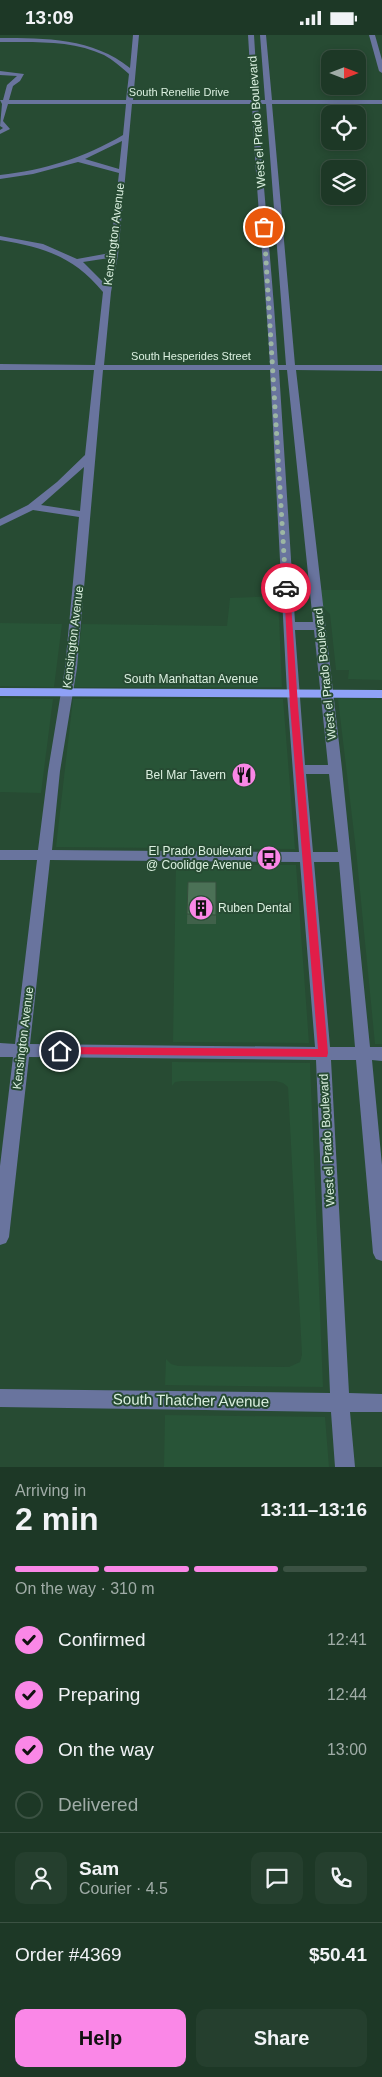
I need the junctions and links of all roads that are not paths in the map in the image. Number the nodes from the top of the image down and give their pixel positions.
1 (136, 35) edge
2 (251, 35) edge
3 (263, 35) edge
4 (372, 35) edge
5 (0, 39) edge
6 (104, 53) junction
7 (133, 53) junction
8 (252, 58) junction
9 (264, 58) junction
10 (382, 71) edge
11 (0, 73) edge
12 (133, 74) junction
13 (3, 102) edge
14 (129, 102) junction
15 (255, 102) junction
16 (268, 102) junction
17 (382, 102) edge
18 (0, 122) edge
19 (0, 132) edge
20 (126, 137) junction
21 (79, 160) junction
22 (122, 172) junction
23 (276, 175) junction
24 (260, 176) junction
25 (0, 177) edge
26 (0, 238) edge
27 (114, 255) junction
28 (76, 261) junction
29 (268, 261) junction
30 (284, 261) junction
31 (107, 292) junction
32 (0, 367) edge
33 (100, 367) junction
34 (274, 368) junction
35 (292, 368) junction
36 (382, 368) edge
37 (90, 455) junction
38 (292, 483) junction
39 (32, 507) junction
40 (85, 515) junction
41 (0, 523) edge
42 (289, 626) junction
43 (319, 626) junction
44 (0, 692) edge
45 (66, 693) junction
46 (293, 693) junction
47 (326, 693) junction
48 (382, 694) edge
49 (336, 769) junction
50 (300, 770) junction
51 (0, 855) edge
52 (44, 855) junction
53 (307, 857) junction
54 (345, 857) junction
55 (0, 1050) edge
56 (21, 1051) junction
57 (323, 1053) junction
58 (363, 1054) junction
59 (382, 1054) edge
60 (0, 1237) edge
61 (382, 1253) edge
62 (0, 1398) edge
63 (340, 1402) junction
64 (382, 1403) edge
65 (345, 1467) edge

1 - 7 street, Kensington Avenue
2 - 8 street, West el Prado Boulevard
3 - 9 street, West el Prado Boulevard
4 - 10 street
5 - 6 street
6 - 7 street
6 - 12 street
7 - 12 street, Kensington Avenue
8 - 9 street
8 - 15 street, West el Prado Boulevard
9 - 16 street, West el Prado Boulevard
11 - 13 street
12 - 14 street, Kensington Avenue
13 - 14 street, South Renellie Drive
13 - 18 street
14 - 15 street, South Renellie Drive
14 - 20 street, Kensington Avenue
15 - 16 street, South Renellie Drive
15 - 24 street, West el Prado Boulevard
16 - 17 street, South Renellie Drive
16 - 23 street, West el Prado Boulevard
18 - 19 street
20 - 21 street
20 - 22 street, Kensington Avenue
21 - 22 street
21 - 25 street
22 - 27 street, Kensington Avenue
23 - 24 street
23 - 30 street, West el Prado Boulevard
24 - 29 street, West el Prado Boulevard
26 - 28 street
27 - 28 street
27 - 31 street, Kensington Avenue
28 - 31 street
29 - 30 street
29 - 34 street, West el Prado Boulevard
30 - 35 street, West el Prado Boulevard
31 - 33 street, Kensington Avenue
32 - 33 street, South Hesperides Street
33 - 34 street, South Hesperides Street
33 - 37 street, Kensington Avenue
34 - 35 street, South Hesperides Street
34 - 38 street, West el Prado Boulevard
35 - 36 street, South Hesperides Street
35 - 38 street, West el Prado Boulevard
37 - 39 street
37 - 40 street, Kensington Avenue
38 - 42 street, West el Prado Boulevard
38 - 43 street, West el Prado Boulevard
39 - 40 street
39 - 41 street
40 - 45 street, Kensington Avenue
42 - 43 street
42 - 46 street, West el Prado Boulevard
43 - 47 street, West el Prado Boulevard
44 - 45 main road, South Manhattan Avenue
45 - 46 main road, South Manhattan Avenue
45 - 52 street, Kensington Avenue
46 - 47 main road, South Manhattan Avenue
46 - 50 street, West el Prado Boulevard
47 - 48 main road, South Manhattan Avenue
47 - 49 street, West el Prado Boulevard
49 - 50 street
49 - 54 street, West el Prado Boulevard
50 - 53 street, West el Prado Boulevard
51 - 52 street
52 - 53 street
52 - 56 street, Kensington Avenue
53 - 54 street
53 - 57 street, West el Prado Boulevard
54 - 58 street, West el Prado Boulevard
55 - 56 street
56 - 57 street
56 - 60 street, Kensington Avenue
57 - 58 street
57 - 63 street, West el Prado Boulevard
58 - 59 street
58 - 61 street, West el Prado Boulevard
62 - 63 street, South Thatcher Avenue
63 - 64 street, South Thatcher Avenue
63 - 65 street, West el Prado Boulevard

